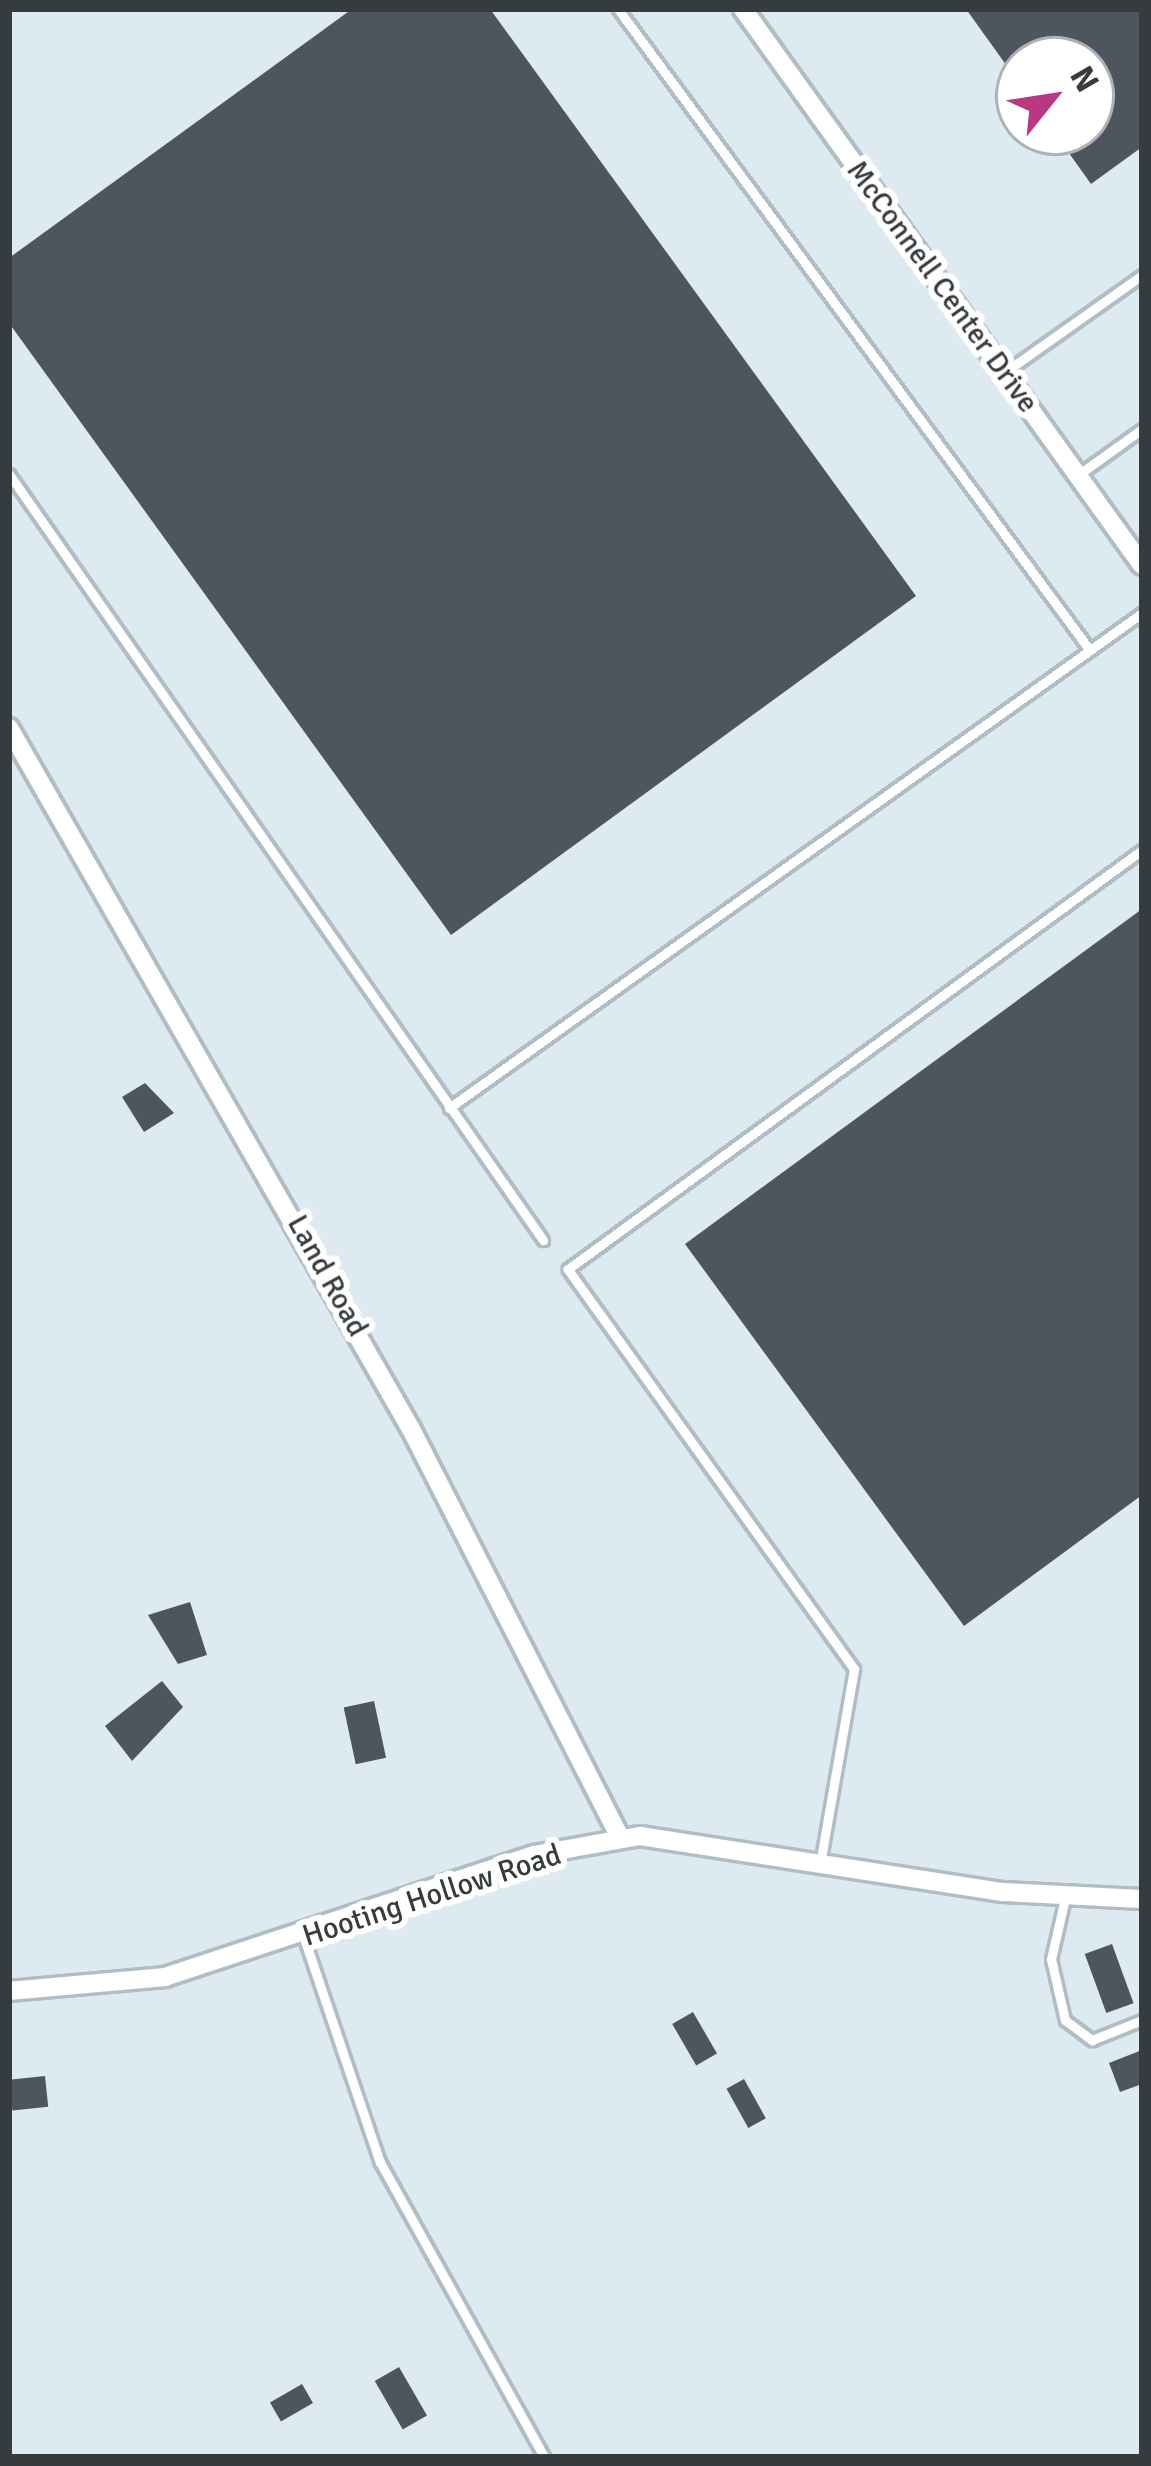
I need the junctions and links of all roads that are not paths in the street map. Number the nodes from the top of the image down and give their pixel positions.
1 (618, 9) edge
2 (742, 9) edge
3 (1142, 275) edge
4 (1004, 373) junction
5 (1142, 429) edge
6 (9, 474) edge
7 (1078, 475) junction
8 (1142, 565) edge
9 (1142, 613) edge
10 (1089, 650) junction
11 (9, 728) edge
12 (1142, 850) edge
13 (449, 1108) junction
14 (543, 1240) dead end
15 (620, 1838) junction
16 (820, 1864) junction
17 (1066, 1895) junction
18 (1142, 1899) edge
19 (304, 1938) junction
20 (9, 1991) edge
21 (1142, 2020) edge
22 (544, 2457) edge

1 - 10 lane
2 - 4 street, McConnell Center Drive
3 - 4 lane
4 - 7 street, McConnell Center Drive
5 - 7 lane
6 - 13 lane
7 - 8 street, McConnell Center Drive
9 - 10 lane
10 - 13 lane
11 - 15 street, Land Road
12 - 16 lane
13 - 14 lane
15 - 16 street, Hooting Hollow Road
15 - 19 street, Hooting Hollow Road
16 - 17 street, Hooting Hollow Road
17 - 18 street, Hooting Hollow Road
17 - 21 lane
19 - 20 street, Hooting Hollow Road
19 - 22 lane

